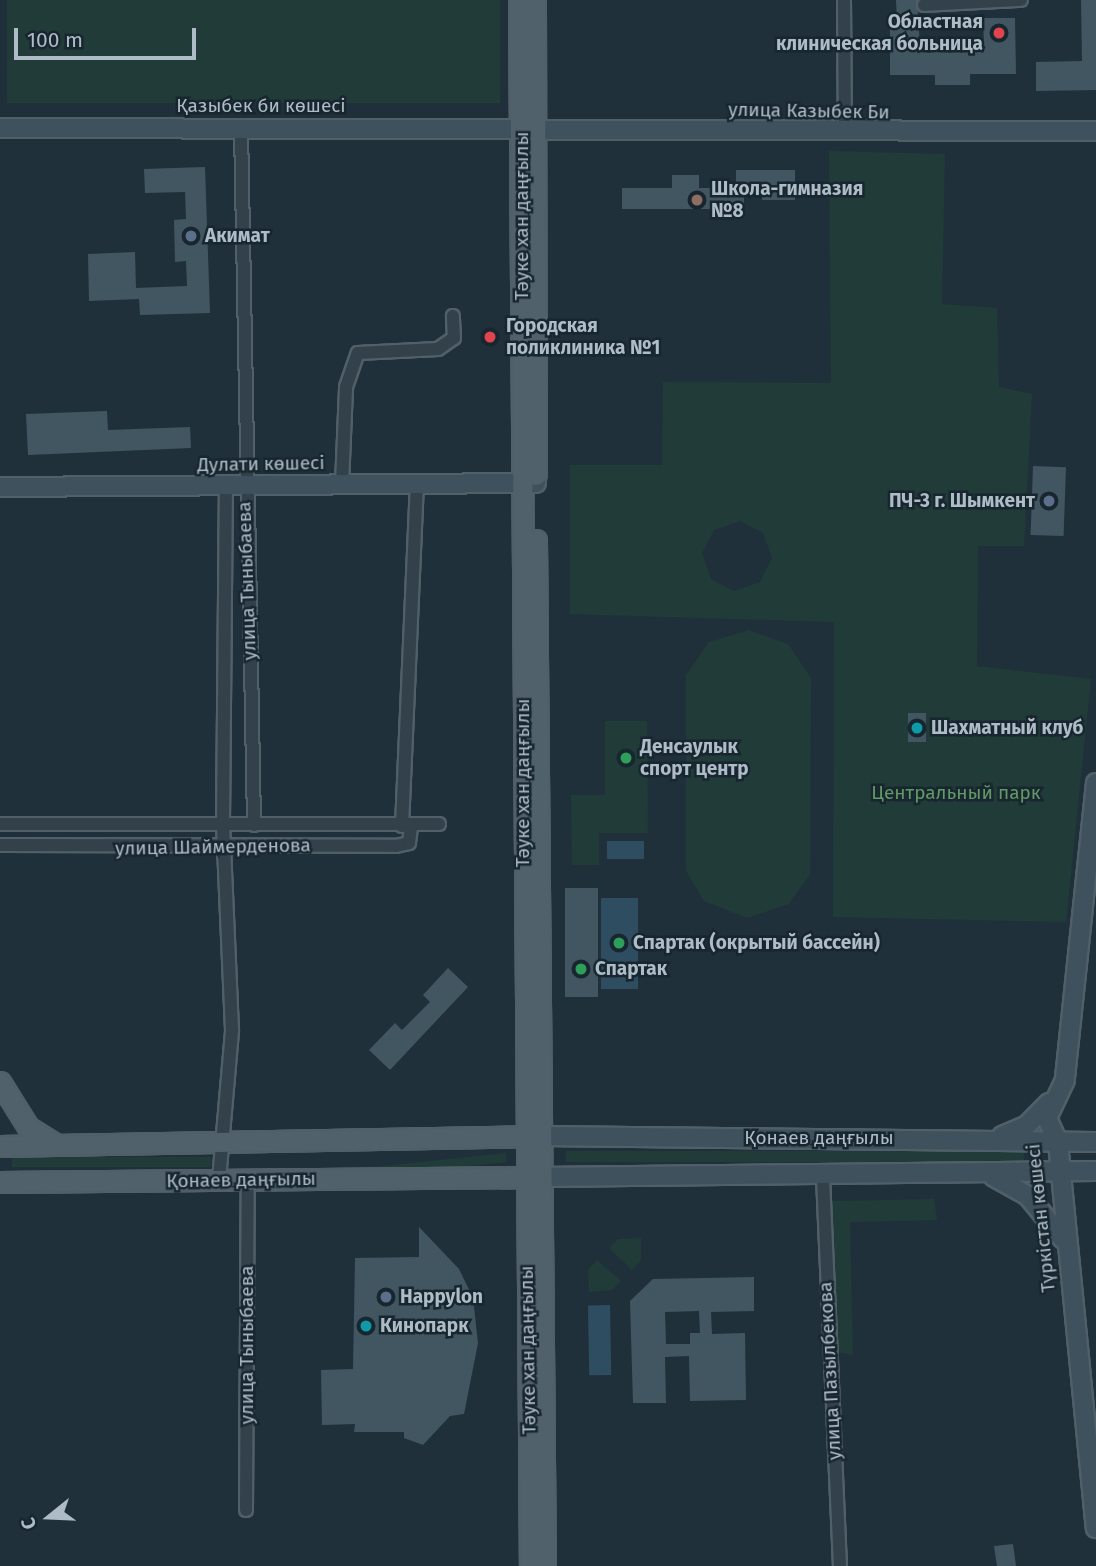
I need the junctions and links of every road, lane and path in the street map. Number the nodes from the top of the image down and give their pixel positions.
1 (519, 0) edge
2 (535, 0) edge
3 (844, 0) edge
4 (1021, 0) edge
5 (924, 5) dead end
6 (1096, 117) edge
7 (242, 127) junction
8 (528, 127) junction
9 (0, 128) edge
10 (1087, 131) edge
11 (845, 132) junction
12 (453, 316) dead end
13 (529, 483) junction
14 (342, 484) junction
15 (417, 484) junction
16 (235, 485) junction
17 (0, 488) edge
18 (1096, 783) edge
19 (223, 823) junction
20 (0, 824) edge
21 (439, 824) dead end
22 (254, 825) junction
23 (406, 826) junction
24 (0, 845) edge
25 (224, 846) junction
26 (1065, 1080) junction
27 (0, 1082) edge
28 (523, 1099) junction
29 (486, 1136) junction
30 (534, 1136) junction
31 (993, 1139) junction
32 (1096, 1142) edge
33 (1058, 1143) junction
34 (56, 1144) junction
35 (220, 1144) junction
36 (0, 1146) edge
37 (1096, 1171) edge
38 (1057, 1172) junction
39 (991, 1175) junction
40 (533, 1177) junction
41 (823, 1177) junction
42 (248, 1179) junction
43 (219, 1180) junction
44 (0, 1182) edge
45 (1064, 1240) junction
46 (246, 1510) dead end
47 (1096, 1528) edge
48 (530, 1566) edge
49 (545, 1566) edge
50 (840, 1566) edge

1 - 8 main road, Тәуке хан даңғылы
2 - 8 main road, Тәуке хан даңғылы
3 - 11 street
4 - 5 street
6 - 10 main road
7 - 8 main road, Қазыбек би көшесі
7 - 9 main road, Қазыбек би көшесі
7 - 16 street, улица Тыныбаева
8 - 11 main road, улица Казыбек Би
8 - 13 main road, Тәуке хан даңғылы
10 - 11 main road, улица Казыбек Би
12 - 14 street
13 - 15 main road, Дулати көшесі
13 - 28 main road, Тәуке хан даңғылы
13 - 30 main road, Тәуке хан даңғылы
14 - 15 main road, Дулати көшесі
14 - 16 main road, Дулати көшесі
15 - 23 street
16 - 17 main road, Дулати көшесі
16 - 19 street, улица Тыныбаева
16 - 22 street, улица Тыныбаева
18 - 26 main road, Түркістан көшесі
19 - 20 street, улица Шаймерденова
19 - 22 street, улица Шаймерденова
19 - 25 street, улица Тыныбаева
21 - 23 street, улица Шаймерденова
22 - 23 street, улица Шаймерденова
23 - 25 street, улица Шаймерденова
24 - 25 street, улица Шаймерденова
25 - 35 street, улица Тыныбаева
26 - 31 main road
26 - 33 main road, Түркістан көшесі
27 - 34 main road
28 - 29 main road
28 - 30 main road, Тәуке хан даңғылы
29 - 30 main road, Қонаев даңғылы
29 - 35 main road, Қонаев даңғылы
30 - 31 main road, Қонаев даңғылы
30 - 40 main road, Тәуке хан даңғылы
31 - 33 main road, Қонаев даңғылы
32 - 33 main road, Қонаев даңғылы
33 - 38 main road, Түркістан көшесі
34 - 35 main road, Қонаев даңғылы
34 - 36 main road, Қонаев даңғылы
35 - 43 street, улица Тыныбаева
37 - 38 main road, Қонаев даңғылы
38 - 39 main road, Қонаев даңғылы
38 - 45 main road, Түркістан көшесі
39 - 41 main road, Қонаев даңғылы
39 - 45 main road
40 - 41 main road, Қонаев даңғылы
40 - 42 main road, Қонаев даңғылы
40 - 48 main road, Тәуке хан даңғылы
40 - 49 main road, Тәуке хан даңғылы
41 - 50 street, улица Пазылбекова
42 - 43 main road, Қонаев даңғылы
42 - 46 street, улица Тыныбаева
43 - 44 main road, Қонаев даңғылы
45 - 47 main road, Түркістан көшесі

